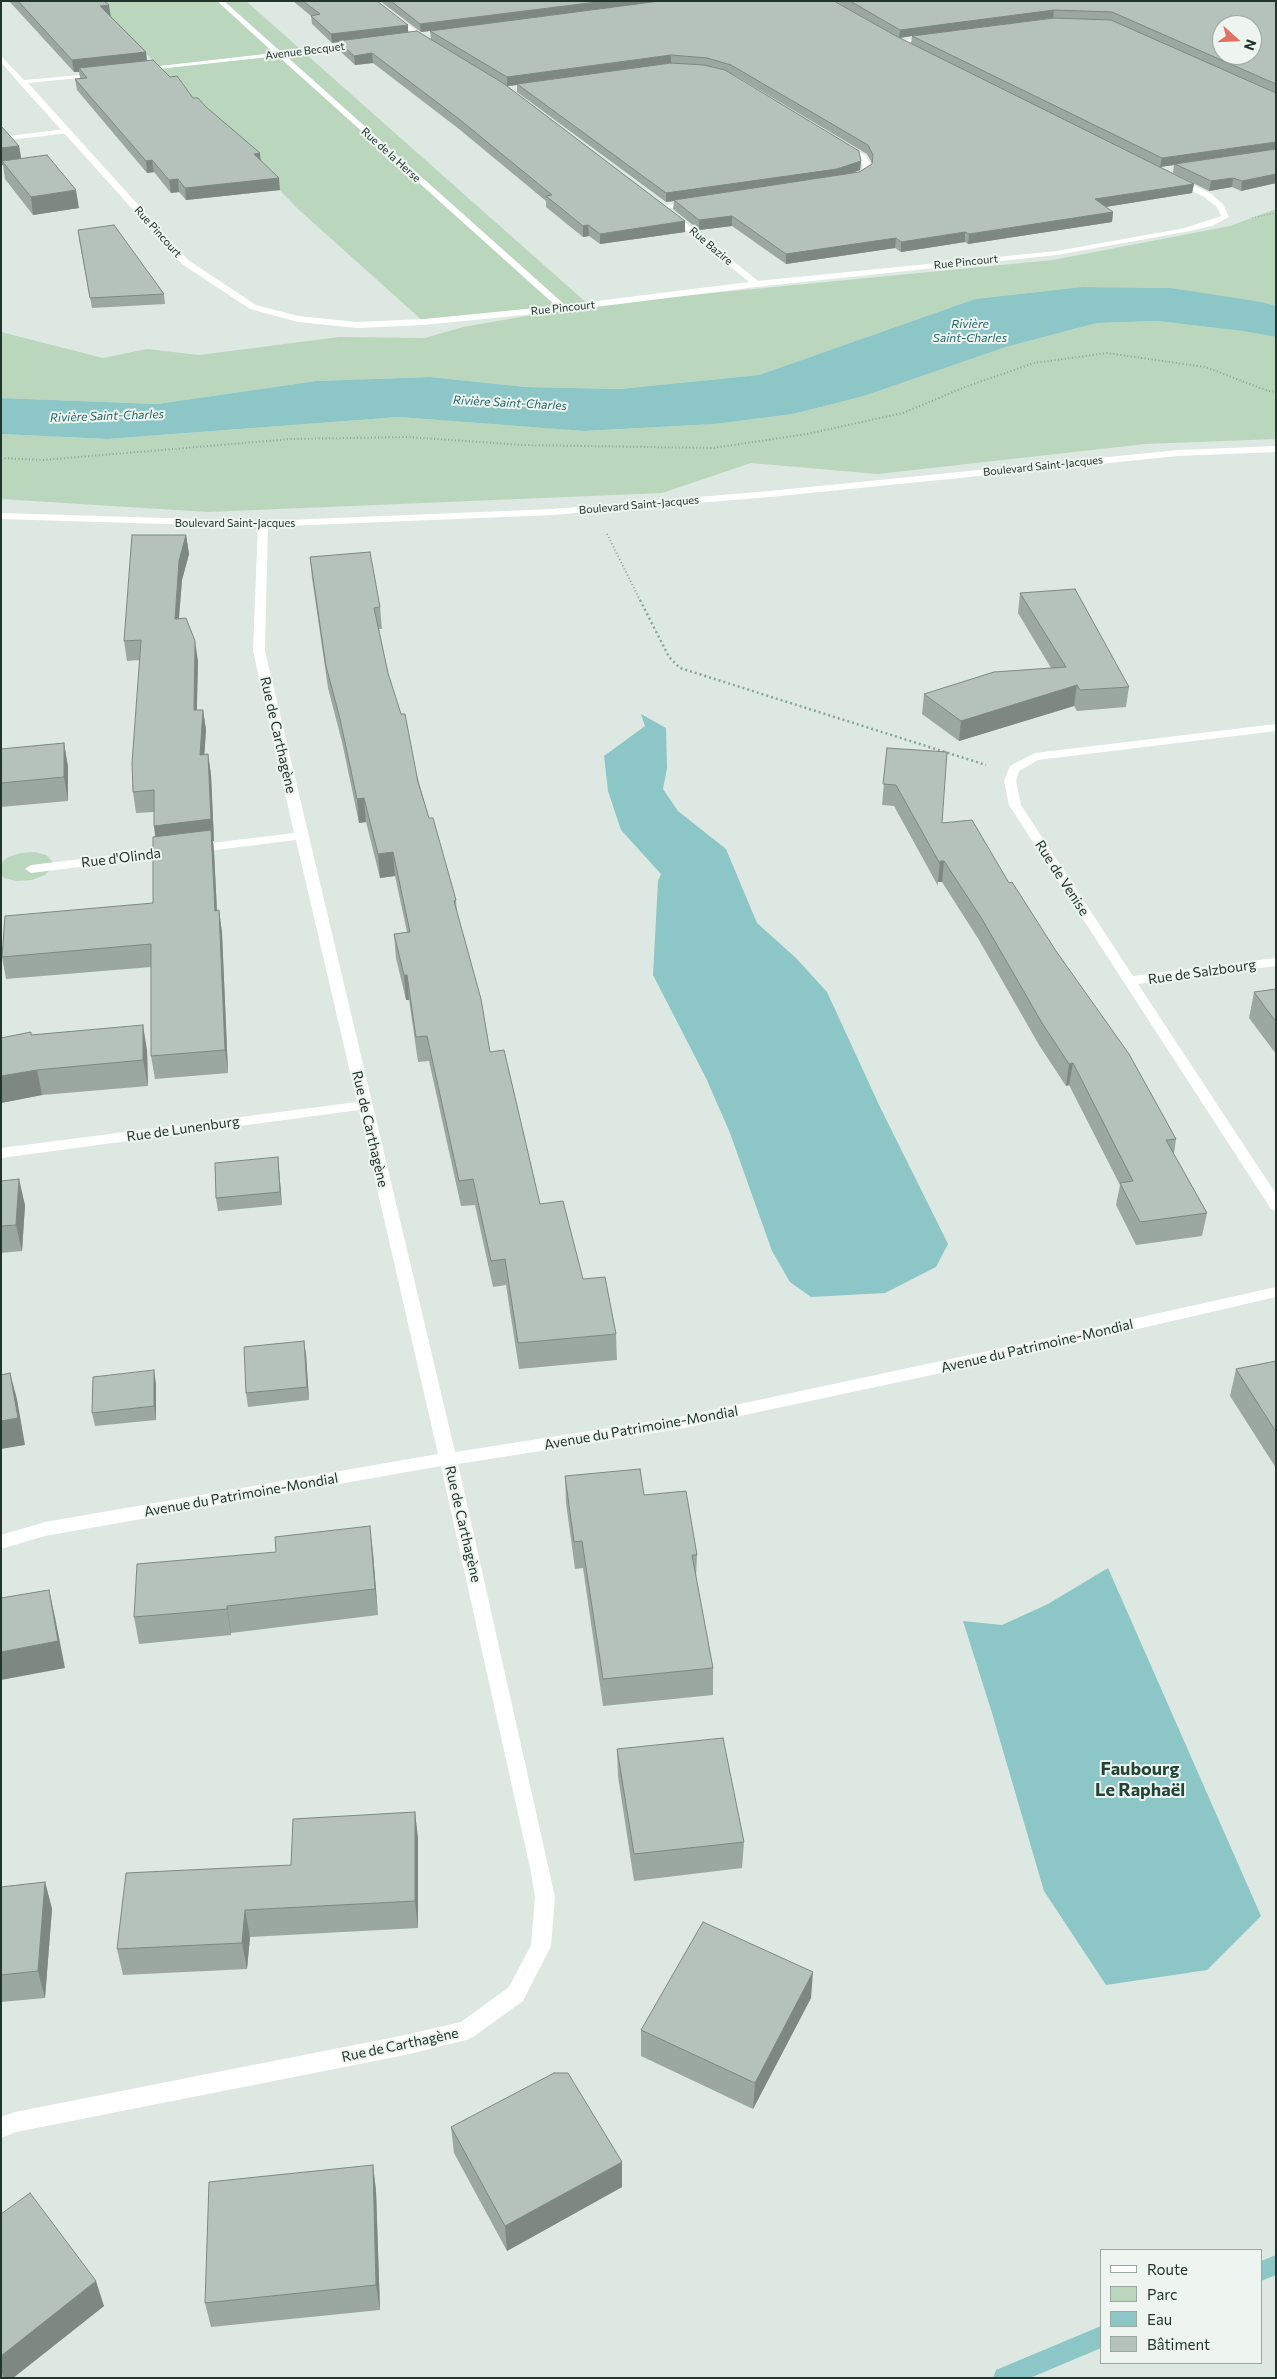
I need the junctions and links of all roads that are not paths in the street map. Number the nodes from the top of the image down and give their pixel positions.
1 (220, 1) edge
2 (372, 1) edge
3 (431, 36) edge
4 (890, 37) edge
5 (937, 37) edge
6 (421, 38) junction
7 (411, 39) edge
8 (898, 42) junction
9 (362, 44) edge
10 (438, 48) edge
11 (915, 51) edge
12 (278, 54) junction
13 (1, 58) edge
14 (130, 71) edge
15 (110, 73) edge
16 (21, 82) junction
17 (66, 131) junction
18 (1, 139) edge
19 (838, 142) edge
20 (1168, 175) edge
21 (846, 180) edge
22 (656, 201) edge
23 (702, 201) edge
24 (663, 206) junction
25 (756, 284) junction
26 (563, 308) junction
27 (1276, 448) edge
28 (1, 516) edge
29 (263, 524) junction
30 (1276, 727) edge
31 (301, 836) junction
32 (31, 869) dead end
33 (1276, 962) edge
34 (1128, 982) junction
35 (364, 1105) junction
36 (1, 1153) edge
37 (1276, 1206) edge
38 (1276, 1292) edge
39 (448, 1459) junction
40 (1, 1542) edge
41 (1, 2128) edge

1 - 12 street, Rue de la Herse
2 - 6 street
3 - 6 street
4 - 8 street
5 - 8 street
6 - 7 street
6 - 10 street
8 - 11 street
9 - 12 street, Avenue Becquet
12 - 14 street, Avenue Becquet
12 - 26 street, Rue de la Herse
13 - 16 street, Rue Pincourt
15 - 16 street
16 - 17 street, Rue Pincourt
17 - 18 street
17 - 26 street, Rue Pincourt
19 - 21 street
20 - 25 street, Rue Pincourt
22 - 24 street, Rue Bazire
23 - 24 street
24 - 25 street, Rue Bazire
25 - 26 street, Rue Pincourt
27 - 29 street, Boulevard Saint-Jacques
28 - 29 street, Boulevard Saint-Jacques
29 - 31 street, Rue de Carthagène
30 - 34 street, Rue de Venise
31 - 32 street, Rue d'Olinda
31 - 35 street, Rue de Carthagène
33 - 34 street, Rue de Salzbourg
34 - 37 street, Rue de Venise
35 - 36 street, Rue de Lunenburg
35 - 39 street, Rue de Carthagène
38 - 39 street, Avenue du Patrimoine-Mondial
39 - 40 street, Avenue du Patrimoine-Mondial
39 - 41 street, Rue de Carthagène

